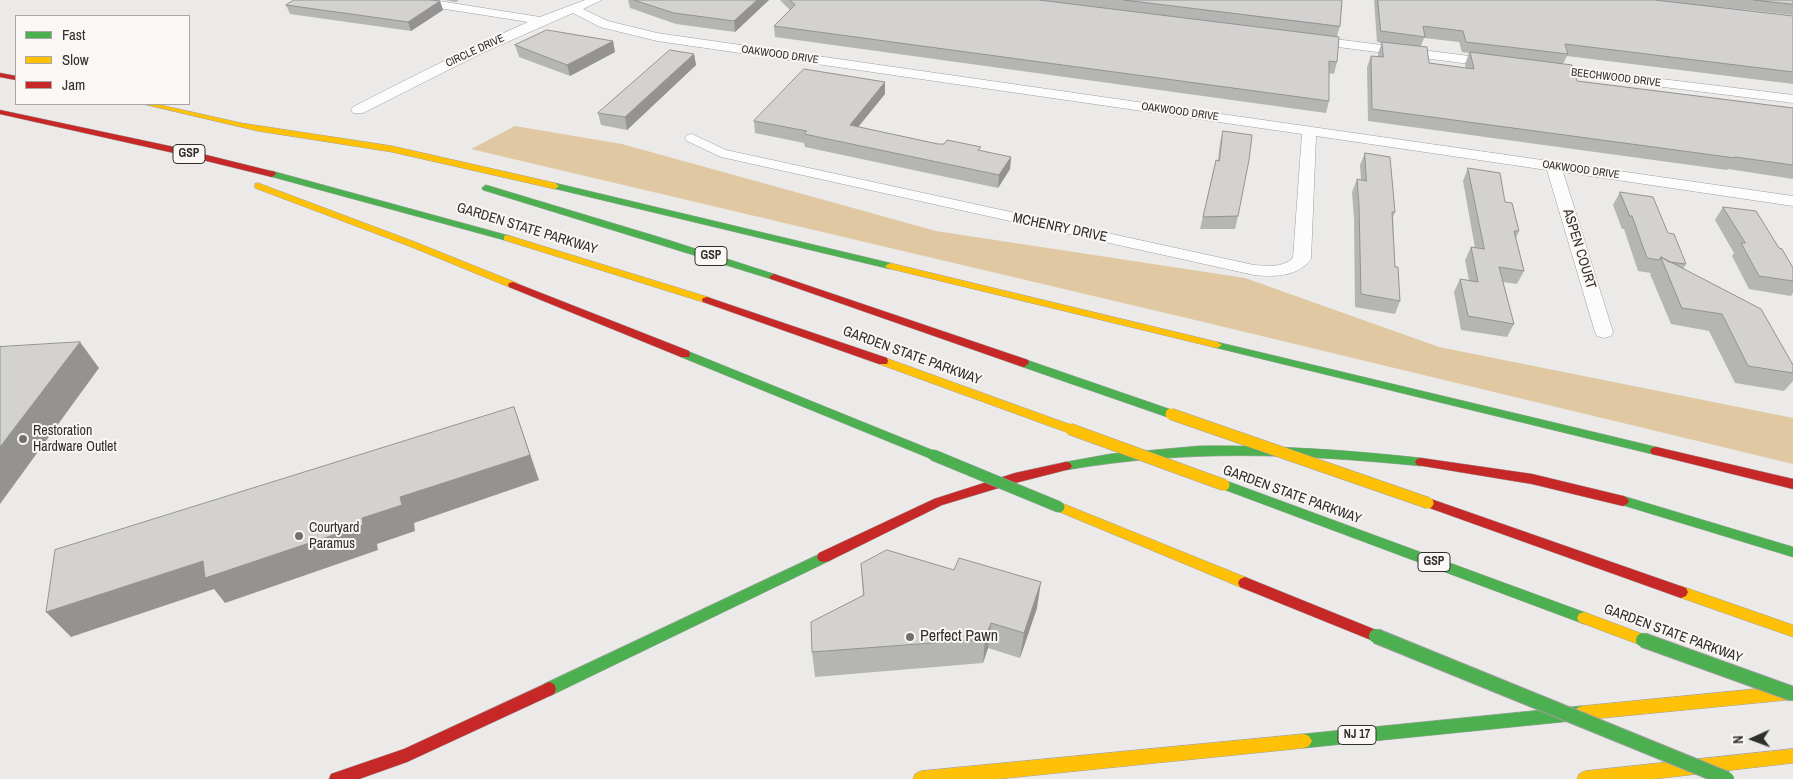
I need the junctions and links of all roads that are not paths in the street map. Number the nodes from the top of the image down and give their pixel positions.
1 (407, 0) edge
2 (596, 0) edge
3 (572, 8) junction
4 (540, 21) junction
5 (1300, 39) edge
6 (1507, 64) edge
7 (1537, 68) edge
8 (0, 75) edge
9 (15, 78) edge
10 (1793, 99) edge
11 (151, 105) edge
12 (358, 110) dead end
13 (0, 112) edge
14 (242, 125) junction
15 (1309, 131) junction
16 (102, 134) junction
17 (692, 138) dead end
18 (374, 158) dead end
19 (1553, 166) junction
20 (214, 172) dead end
21 (251, 184) dead end
22 (472, 184) dead end
23 (1793, 201) edge
24 (1604, 332) dead end
25 (1793, 484) edge
26 (1793, 552) edge
27 (1793, 631) edge
28 (1793, 693) edge
29 (1793, 756) edge
30 (337, 779) edge
31 (921, 779) edge
32 (1584, 779) edge
33 (1727, 779) edge

1 - 4 street
2 - 3 street, CIRCLE DRIVE
3 - 4 street, CIRCLE DRIVE
3 - 15 street, OAKWOOD DRIVE
4 - 12 street, CIRCLE DRIVE
5 - 6 street
7 - 10 street, BEECHWOOD DRIVE
8 - 9 highway
11 - 14 highway
13 - 16 highway, GARDEN STATE PARKWAY / GSP
14 - 18 highway
14 - 25 highway
15 - 17 street, MCHENRY DRIVE
15 - 19 street, OAKWOOD DRIVE
16 - 20 highway
16 - 28 highway, GARDEN STATE PARKWAY / GSP, bridge
19 - 23 street, OAKWOOD DRIVE
19 - 24 street, ASPEN COURT
21 - 33 highway, bridge
22 - 27 highway, GARDEN STATE PARKWAY / GSP, bridge
26 - 30 highway
28 - 31 highway, NJ 17
29 - 32 highway

